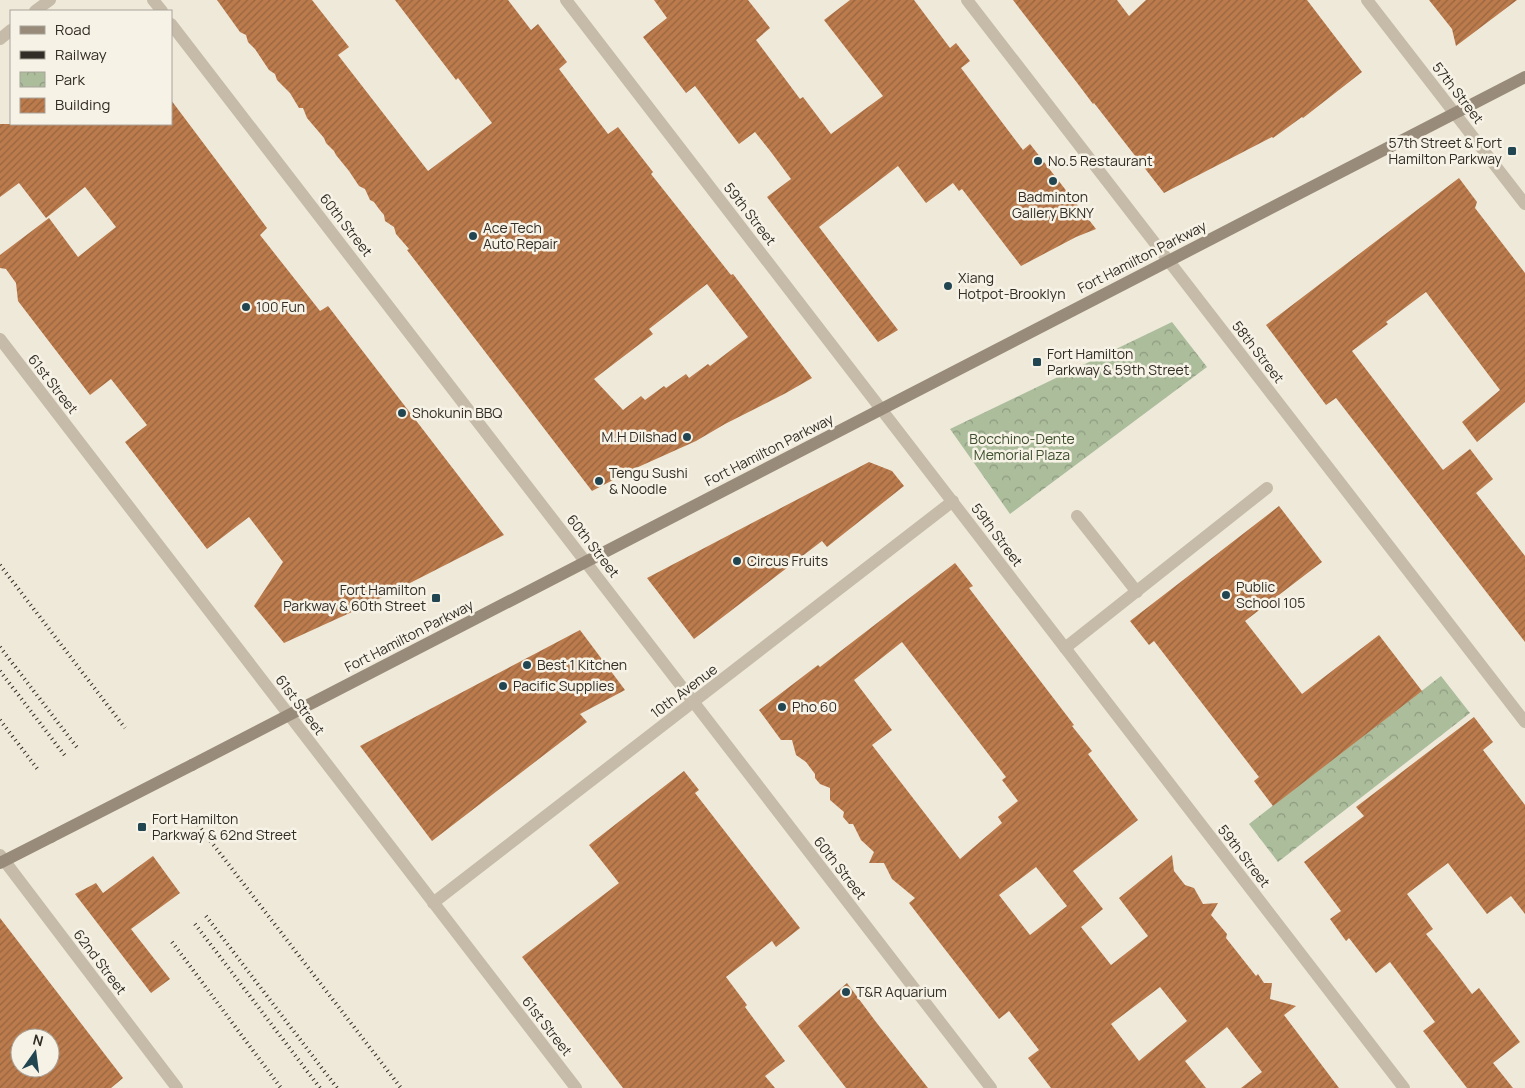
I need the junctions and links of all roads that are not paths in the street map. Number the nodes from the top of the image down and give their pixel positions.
1 (50, 0) edge
2 (153, 0) edge
3 (566, 0) edge
4 (967, 0) edge
5 (1367, 0) edge
6 (37, 10) edge
7 (161, 10) edge
8 (172, 25) edge
9 (1525, 77) edge
10 (1455, 114) junction
11 (1525, 204) edge
12 (1168, 260) junction
13 (0, 339) edge
14 (881, 409) junction
15 (1267, 488) dead end
16 (953, 501) junction
17 (1078, 516) dead end
18 (586, 561) junction
19 (1137, 592) junction
20 (1065, 648) junction
21 (694, 703) junction
22 (289, 716) junction
23 (1525, 722) edge
24 (1, 859) edge
25 (433, 902) junction
26 (177, 1088) edge
27 (576, 1088) edge
28 (991, 1088) edge
29 (1404, 1088) edge

1 - 6 street
2 - 7 street
3 - 14 street, 59th Street
4 - 12 street, 58th Street
5 - 10 street, 57th Street
8 - 18 street, 60th Street
9 - 10 main road, Fort Hamilton Parkway
10 - 11 street, 57th Street
10 - 12 main road, Fort Hamilton Parkway
12 - 14 main road, Fort Hamilton Parkway
12 - 23 street, 58th Street
13 - 22 street, 61st Street
14 - 16 street, 59th Street
14 - 18 main road, Fort Hamilton Parkway
15 - 19 street
16 - 20 street, 59th Street
16 - 21 street, 10th Avenue
17 - 19 street
18 - 21 street, 60th Street
18 - 22 main road, Fort Hamilton Parkway
19 - 20 street
20 - 29 street, 59th Street
21 - 25 street, 10th Avenue
21 - 28 street, 60th Street
22 - 24 main road, Fort Hamilton Parkway, bridge
22 - 25 street, 61st Street
24 - 26 street, 62nd Street
25 - 27 street, 61st Street

